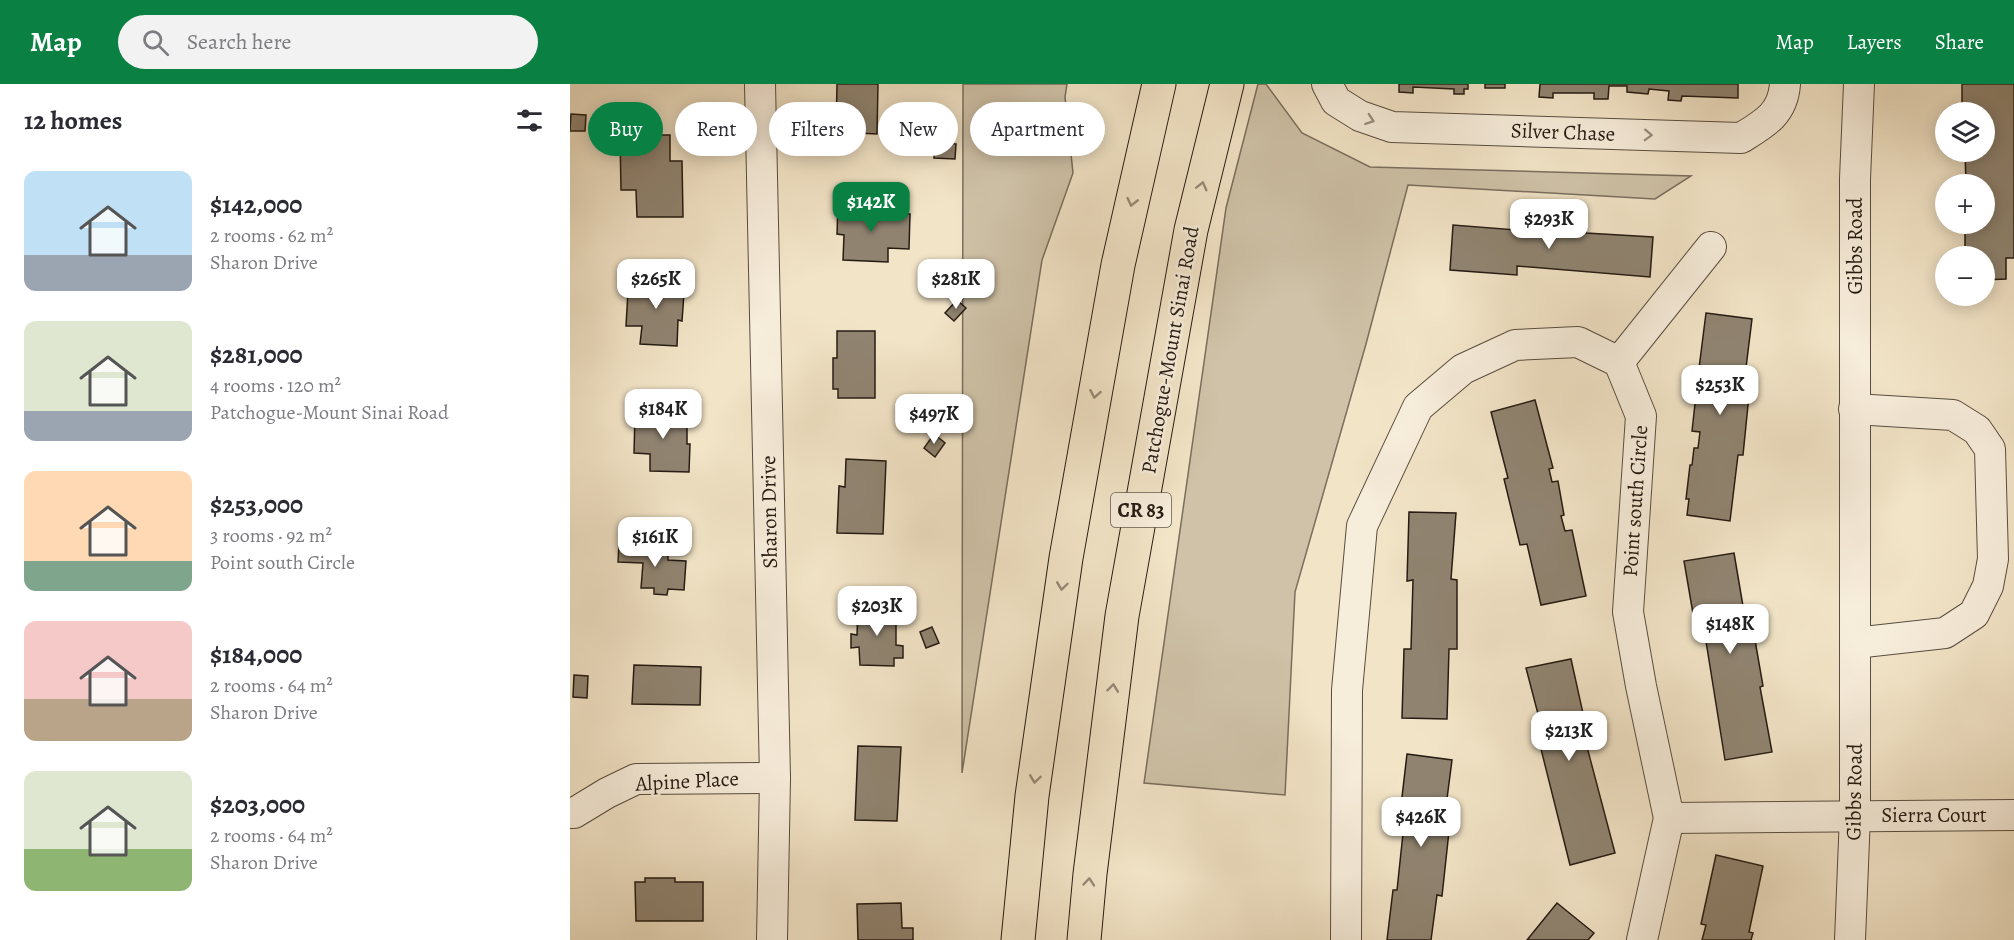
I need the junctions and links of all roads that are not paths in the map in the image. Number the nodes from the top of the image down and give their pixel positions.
1 (760, 84) edge
2 (1159, 84) edge
3 (1227, 84) edge
4 (1327, 84) edge
5 (1785, 84) edge
6 (1859, 84) edge
7 (1711, 247) dead end
8 (1619, 362) junction
9 (1854, 409) junction
10 (1856, 643) junction
11 (776, 777) junction
12 (570, 813) edge
13 (1855, 815) junction
14 (2014, 815) edge
15 (1669, 818) junction
16 (772, 940) edge
17 (1018, 940) edge
18 (1084, 940) edge
19 (1346, 940) edge
20 (1642, 940) edge
21 (1850, 940) edge

1 - 11 street, Sharon Drive
2 -> 17 highway
18 -> 3 highway, Patchogue-Mount Sinai Road / CR 83
4 -> 5 street, Silver Chase
6 - 9 street, Gibbs Road
7 - 8 street
8 - 15 street, Point south Circle
8 - 19 street
9 - 10 street, Gibbs Road
9 - 10 street
10 - 13 street, Gibbs Road
11 - 12 street, Alpine Place
11 - 16 street, Sharon Drive
13 - 14 street, Sierra Court
13 - 15 street, Sierra Court
13 - 21 street, Gibbs Road
15 - 20 street, Point south Circle

